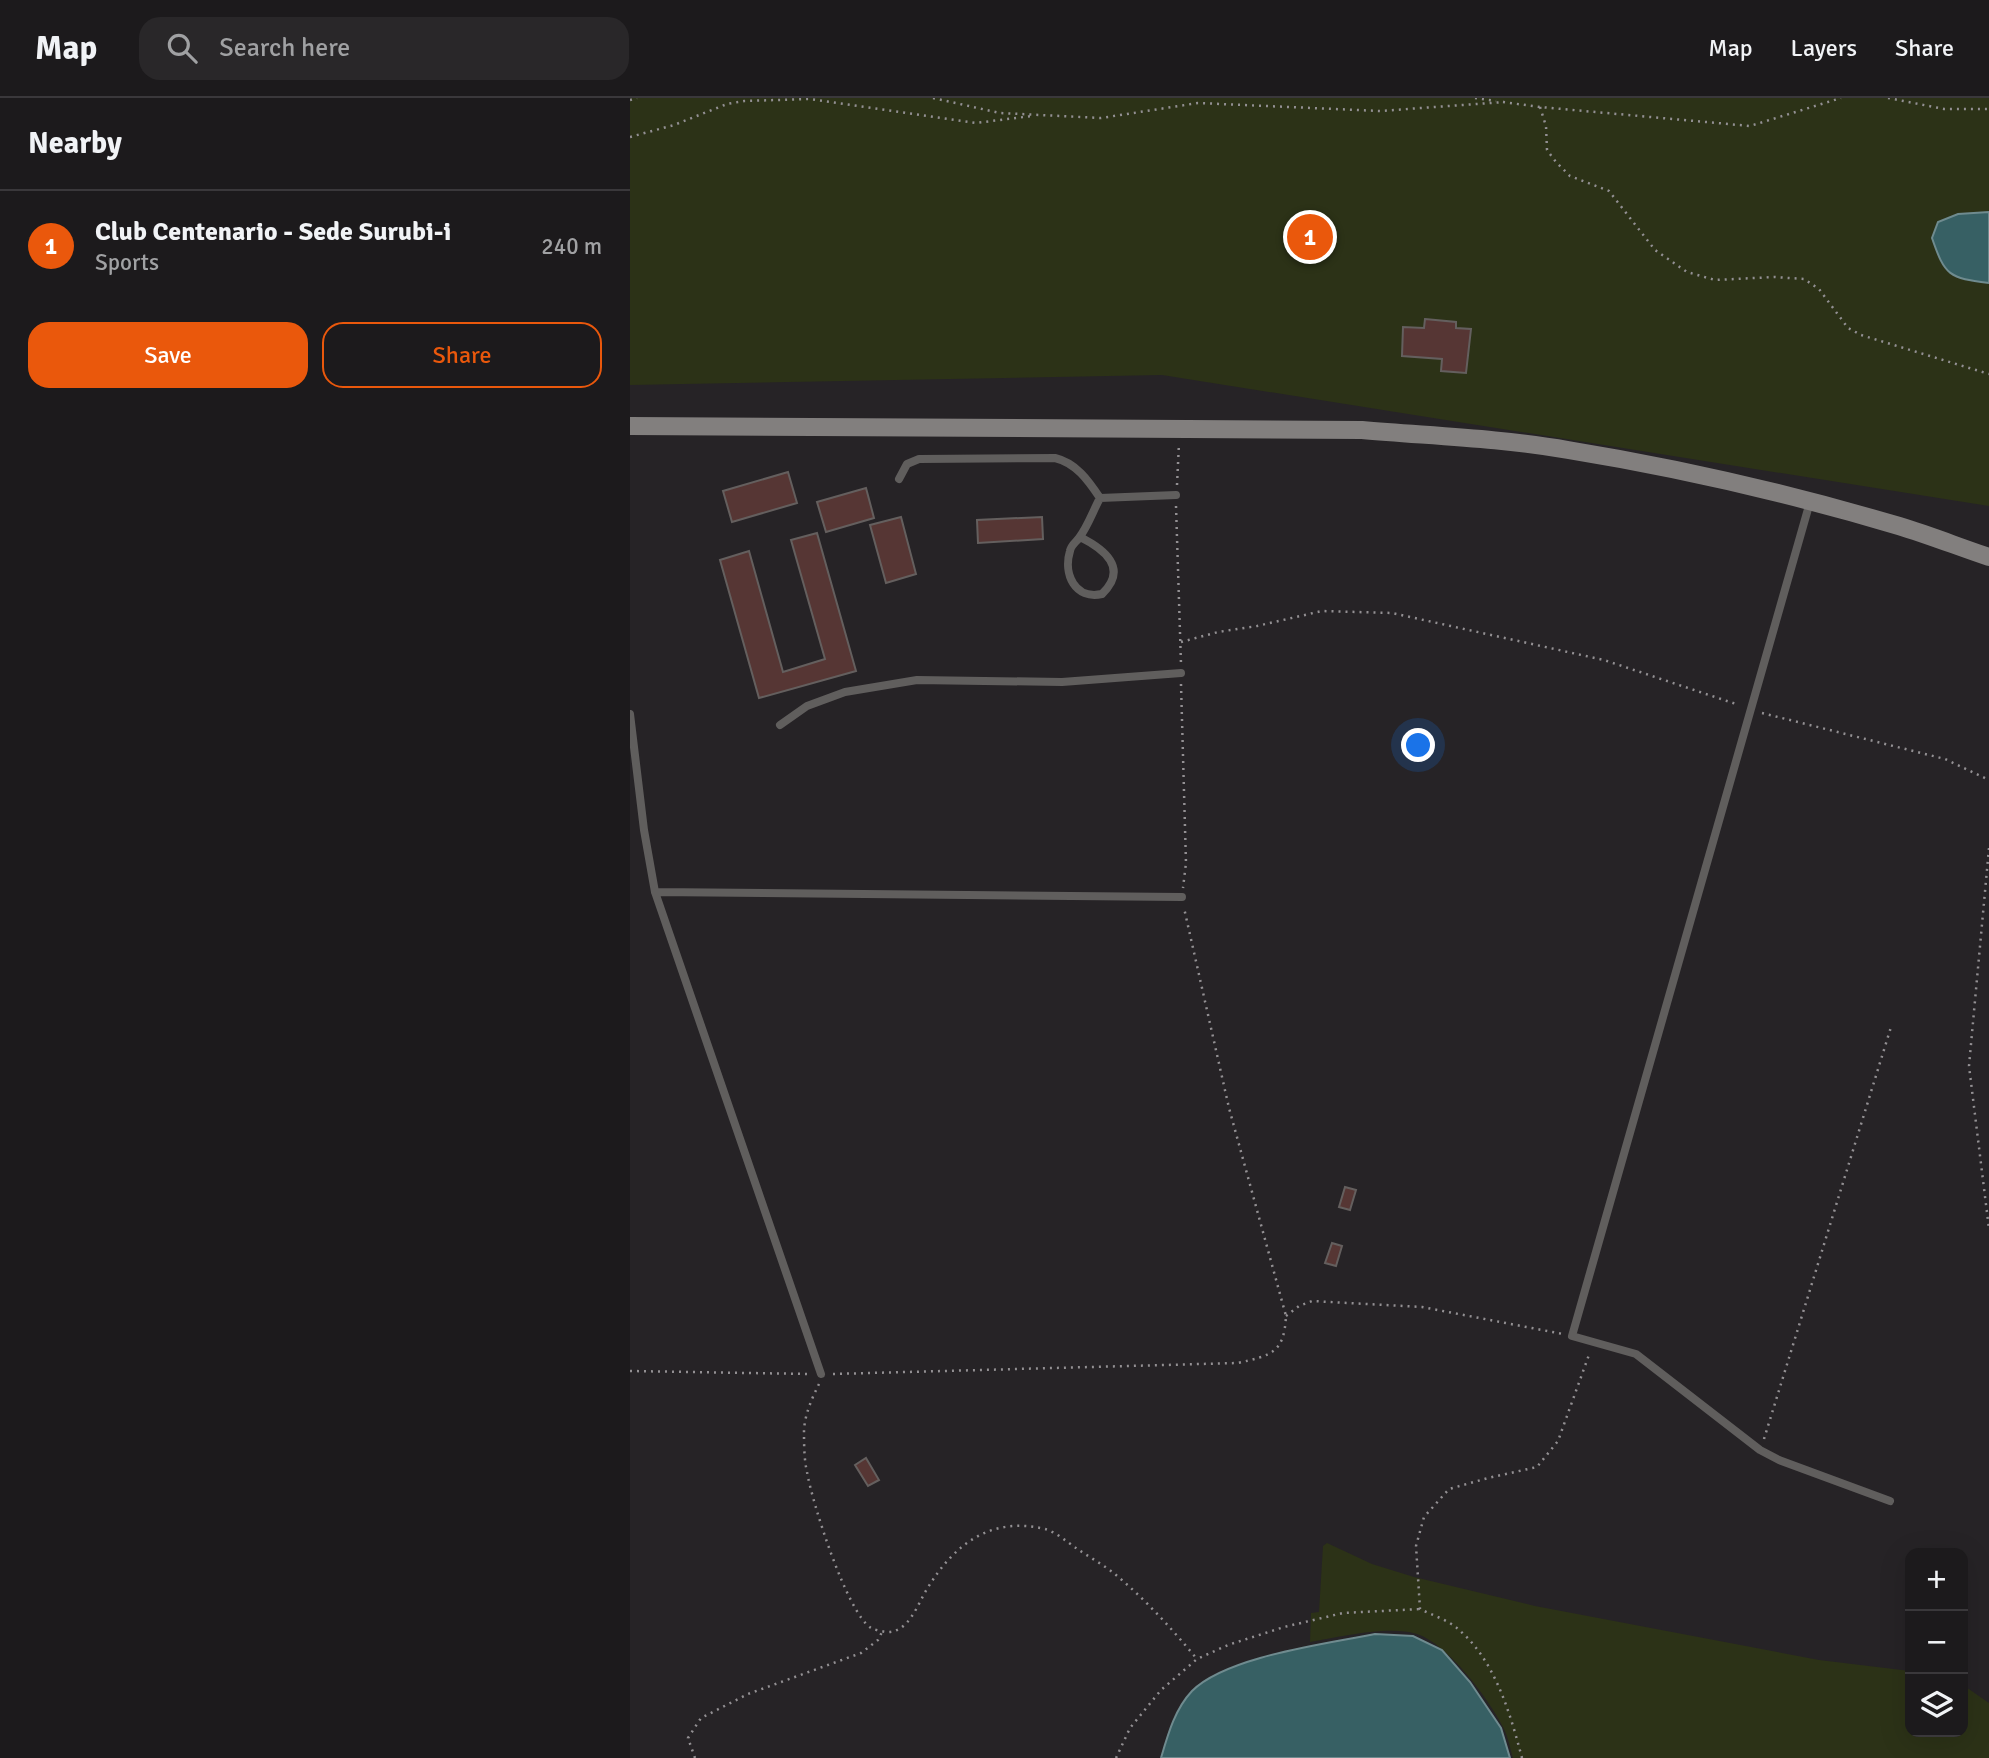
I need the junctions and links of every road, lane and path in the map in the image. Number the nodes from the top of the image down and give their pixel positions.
1 (637, 98) edge
2 (933, 98) edge
3 (1475, 98) edge
4 (1840, 98) edge
5 (1888, 98) edge
6 (630, 100) edge
7 (1504, 102) junction
8 (1540, 107) junction
9 (1989, 109) edge
10 (1038, 115) junction
11 (630, 137) edge
12 (1989, 374) edge
13 (630, 426) edge
14 (1180, 428) junction
15 (899, 480) dead end
16 (1176, 495) junction
17 (1100, 498) junction
18 (1810, 502) junction
19 (1080, 537) junction
20 (1989, 557) edge
21 (1181, 642) junction
22 (1181, 673) junction
23 (1751, 710) junction
24 (630, 714) edge
25 (780, 725) dead end
26 (1989, 780) edge
27 (1989, 848) edge
28 (655, 892) junction
29 (1182, 897) junction
30 (1891, 1027) dead end
31 (1989, 1229) edge
32 (1286, 1316) junction
33 (1572, 1336) junction
34 (1593, 1343) junction
35 (630, 1371) edge
36 (821, 1374) junction
37 (1760, 1450) junction
38 (1889, 1502) dead end
39 (1420, 1609) junction
40 (882, 1632) junction
41 (1197, 1659) junction
42 (695, 1758) edge
43 (1116, 1758) edge
44 (1522, 1758) edge

1 - 6 path
2 - 10 path
3 - 7 path
4 - 8 path
5 - 9 path
7 - 8 path
7 - 10 path
8 - 12 path
10 - 11 path
13 - 14 street
14 - 16 path
14 - 18 street
15 - 17 lane
16 - 17 lane
16 - 21 path
17 - 19 lane
18 - 20 street
18 - 23 lane
19 - 19 lane
21 - 22 path
21 - 23 path
22 - 25 lane
22 - 29 path
23 - 26 path
23 - 33 lane
24 - 28 lane
27 - 31 path
28 - 29 lane
28 - 36 lane
29 - 32 path
30 - 37 path
32 - 33 path
32 - 36 path
33 - 34 lane
34 - 37 lane
34 - 39 path
35 - 36 path
36 - 40 path
37 - 38 lane
39 - 41 path
39 - 44 path
40 - 41 path
40 - 42 path
41 - 43 path

